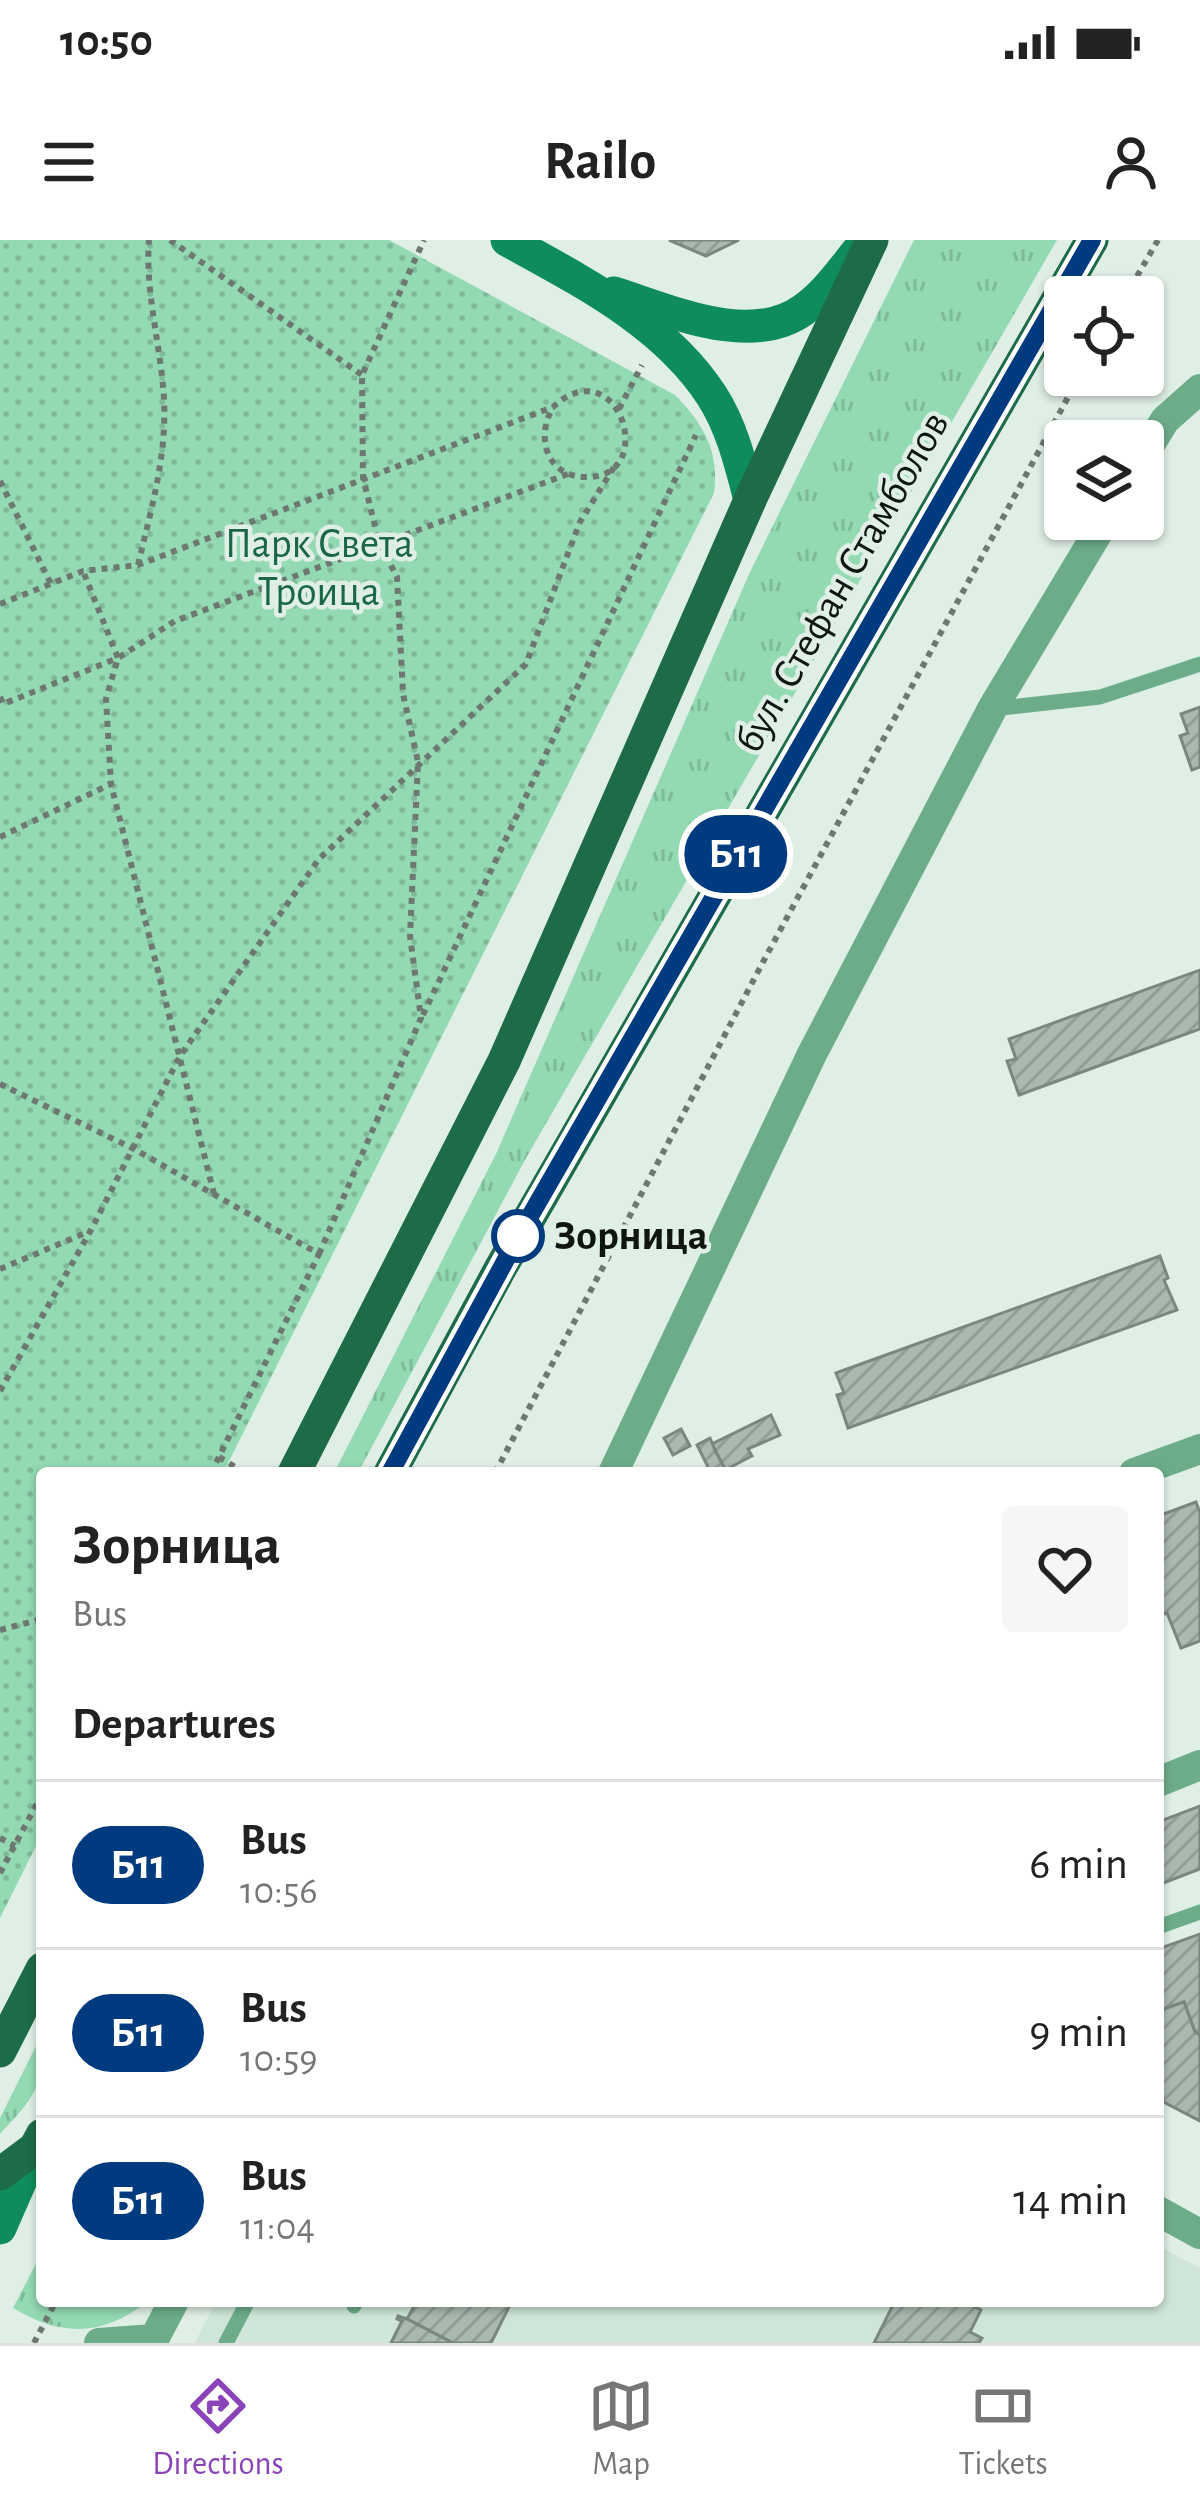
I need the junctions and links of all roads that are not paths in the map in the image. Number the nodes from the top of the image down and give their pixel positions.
1 (507, 240) edge
2 (870, 240) edge
3 (1092, 240) edge
4 (595, 287) junction
5 (1200, 389) edge
6 (1164, 422) edge
7 (750, 500) junction
8 (1093, 540) edge
9 (1200, 664) edge
10 (992, 709) junction
11 (1200, 1449) edge
12 (297, 1467) edge
13 (393, 1467) edge
14 (616, 1467) edge
15 (1150, 1467) edge
16 (1200, 1765) edge
17 (1164, 1780) edge
18 (1200, 1912) edge
19 (1164, 1925) edge
20 (36, 1981) edge
21 (0, 2051) edge
22 (36, 2144) edge
23 (36, 2148) edge
24 (0, 2174) edge
25 (1164, 2213) edge
26 (0, 2228) edge
27 (1200, 2234) edge
28 (172, 2307) edge
29 (245, 2307) edge
30 (157, 2342) edge
31 (99, 2343) edge
32 (226, 2343) edge

1 - 4 main road
2 - 4 main road
2 - 7 main road
3 - 13 main road, бул. Стефан Стамболов
4 - 7 main road
5 - 6 street
7 - 12 main road
8 - 10 street
9 - 10 lane
10 - 14 street
11 - 15 street
16 - 17 street
18 - 19 lane
20 - 21 main road
22 - 24 main road
23 - 26 main road
25 - 27 street
28 - 30 street
29 - 32 lane
30 - 31 street

